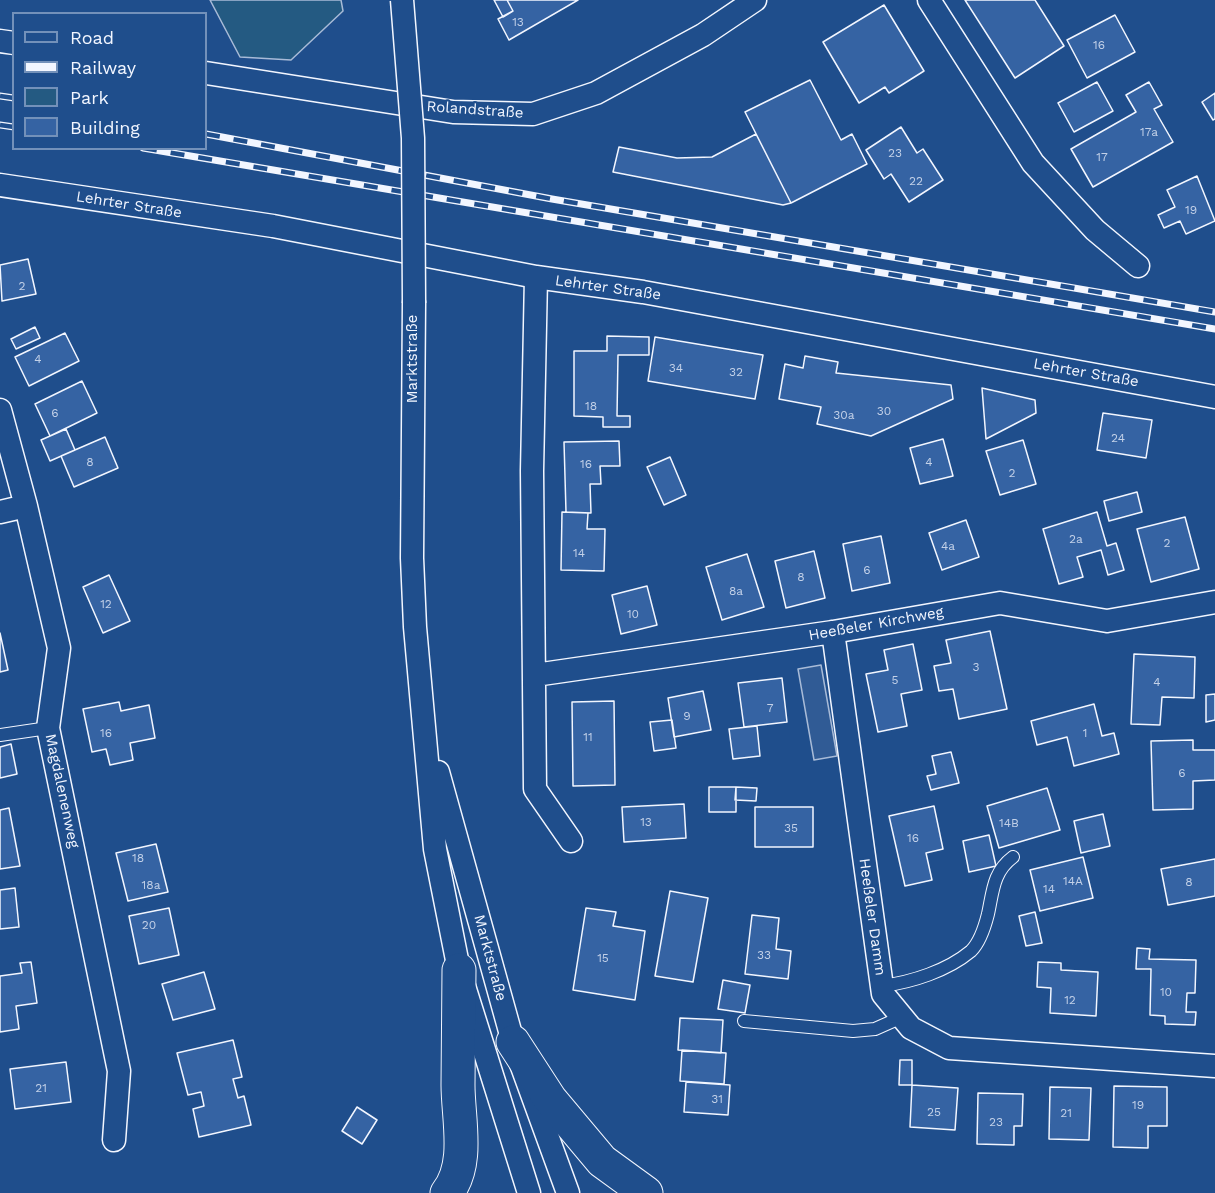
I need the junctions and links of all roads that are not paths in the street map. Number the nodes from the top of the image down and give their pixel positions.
1 (402, 0) edge
2 (755, 0) edge
3 (929, 0) edge
4 (207, 73) edge
5 (0, 185) edge
6 (1138, 266) dead end
7 (536, 277) junction
8 (1215, 396) edge
9 (0, 410) edge
10 (26, 506) junction
11 (0, 512) edge
12 (1215, 602) edge
13 (833, 632) junction
14 (535, 675) junction
15 (423, 719) junction
16 (48, 728) junction
17 (0, 735) edge
18 (571, 841) dead end
19 (1013, 857) dead end
20 (459, 970) junction
21 (882, 986) junction
22 (902, 1017) junction
23 (744, 1022) dead end
24 (513, 1042) junction
25 (1215, 1066) edge
26 (114, 1140) dead end
27 (447, 1193) edge
28 (529, 1193) edge
29 (568, 1193) edge
30 (646, 1193) edge

1 - 15 street, Marktstraße, bridge
2 - 4 street, Rolandstraße
3 - 6 street
5 - 7 street, Lehrter Straße
7 - 8 street, Lehrter Straße
7 - 14 street
9 - 10 street, Magdalenenweg
10 - 11 street
10 - 16 street, Magdalenenweg
12 - 13 street, Heeßeler Kirchweg
13 - 14 street, Heeßeler Kirchweg
13 - 21 street, Heeßeler Damm
14 - 18 street
15 - 20 street, Marktstraße
15 - 24 street, Marktstraße
16 - 17 lane
16 - 26 street, Magdalenenweg
19 - 21 lane
20 - 27 main road
20 - 28 street, Marktstraße
21 - 22 street, Heeßeler Damm
22 - 23 lane
22 - 25 street, Heeßeler Damm
24 - 29 street, Marktstraße
24 - 30 main road

